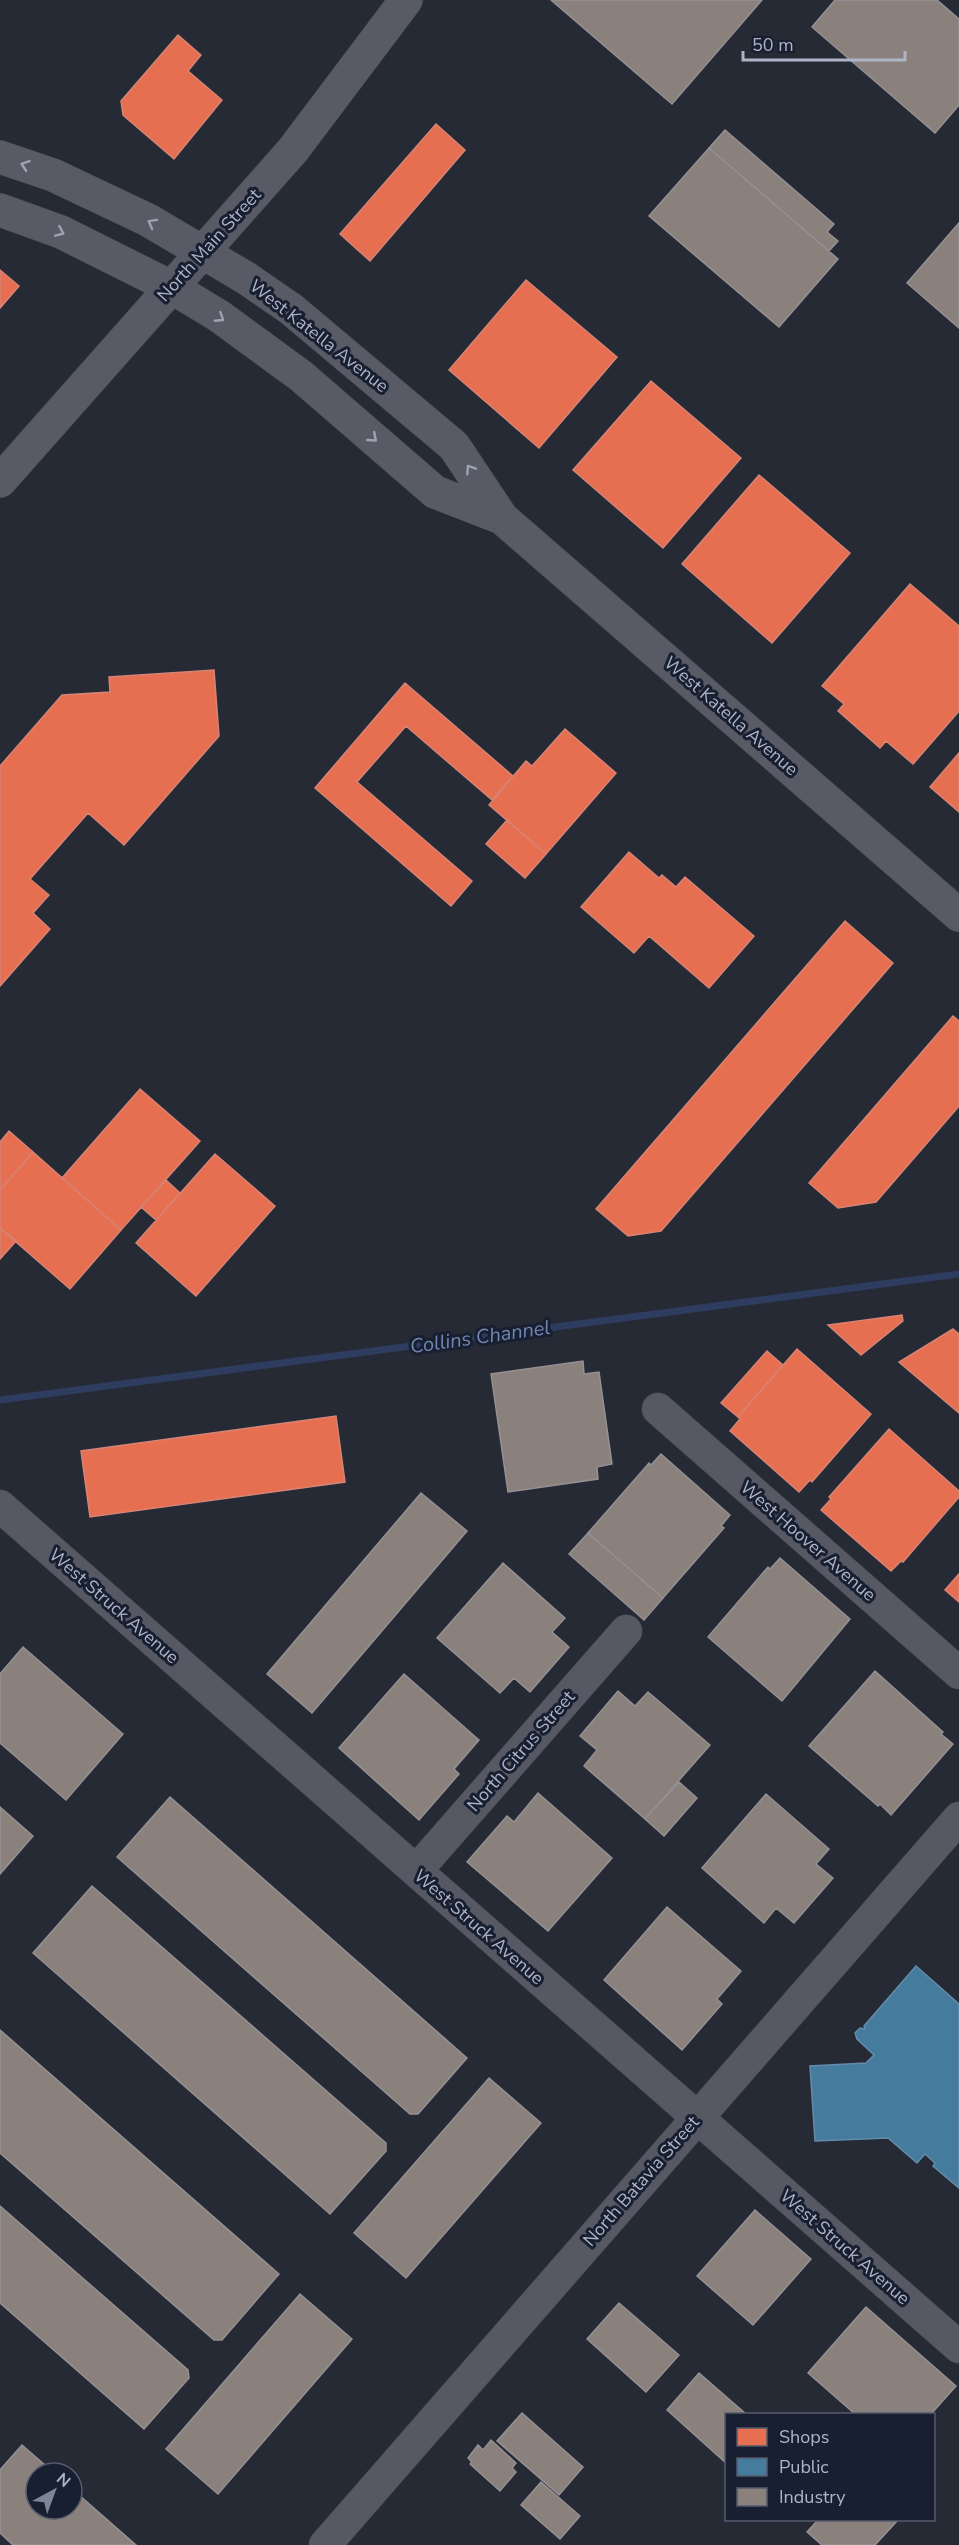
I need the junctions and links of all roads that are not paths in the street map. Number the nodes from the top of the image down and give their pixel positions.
1 (406, 0) edge
2 (0, 157) edge
3 (0, 210) edge
4 (203, 252) junction
5 (171, 287) junction
6 (0, 481) edge
7 (502, 518) junction
8 (959, 915) edge
9 (658, 1409) dead end
10 (0, 1506) edge
11 (626, 1631) dead end
12 (959, 1673) edge
13 (959, 1818) edge
14 (416, 1871) junction
15 (697, 2117) junction
16 (959, 2347) edge
17 (325, 2545) edge

1 - 4 main road, North Main Street
4 -> 2 main road, West Katella Avenue
3 -> 5 main road, West Katella Avenue
4 - 5 main road, North Main Street
7 -> 4 main road, West Katella Avenue
5 - 6 main road, North Main Street
5 -> 7 main road, West Katella Avenue
7 - 8 main road, West Katella Avenue
9 - 12 street, West Hoover Avenue
10 - 14 street, West Struck Avenue
11 - 14 street, North Citrus Street
13 - 15 street, North Batavia Street
14 - 15 street, West Struck Avenue
15 - 16 street, West Struck Avenue
15 - 17 street, North Batavia Street

